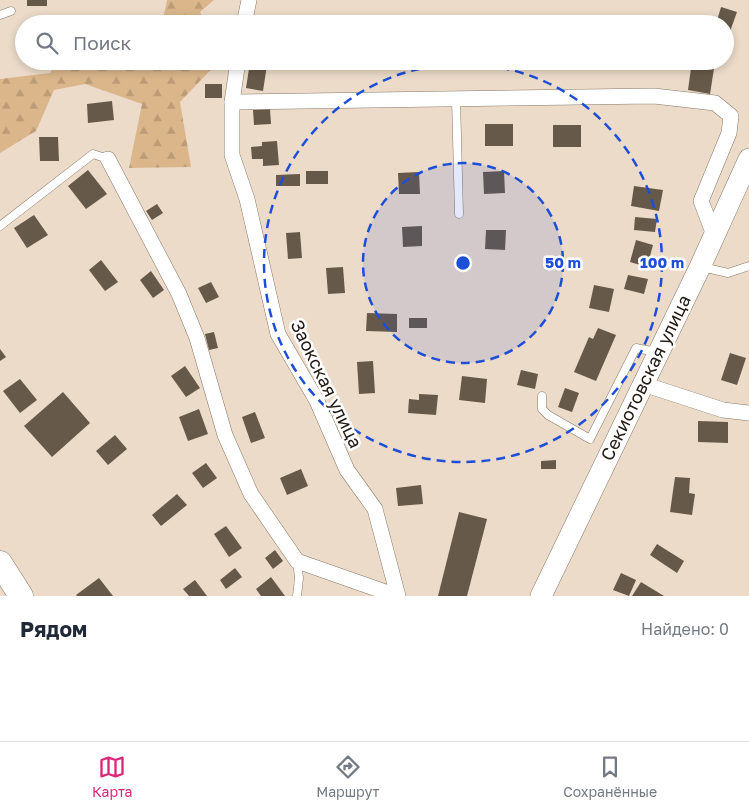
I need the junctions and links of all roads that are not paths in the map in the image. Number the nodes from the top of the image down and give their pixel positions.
1 (249, 0) edge
2 (11, 11) dead end
3 (0, 15) edge
4 (246, 15) edge
5 (237, 70) edge
6 (456, 99) junction
7 (232, 102) junction
8 (108, 159) joint
9 (749, 159) edge
10 (459, 214) dead end
11 (0, 226) edge
12 (714, 235) junction
13 (700, 266) junction
14 (749, 266) edge
15 (658, 353) junction
16 (643, 384) junction
17 (542, 396) dead end
18 (749, 413) edge
19 (297, 561) junction
20 (0, 564) edge
21 (21, 596) edge
22 (297, 596) edge
23 (397, 596) edge
24 (541, 596) edge

1 - 4 street
2 - 3 lane
5 - 7 street, Заокская улица
6 - 7 street
6 - 10 lane
6 - 12 street
7 - 23 street, Заокская улица
8 - 11 lane
8 - 19 street
9 - 12 main road, Секиотовская улица
12 - 13 main road, Секиотовская улица
13 - 14 lane
13 - 15 main road, Секиотовская улица
15 - 16 main road, Секиотовская улица
15 - 17 lane
16 - 18 street
16 - 24 main road, Секиотовская улица
19 - 22 lane
19 - 23 street, Заокская улица
20 - 21 main road

